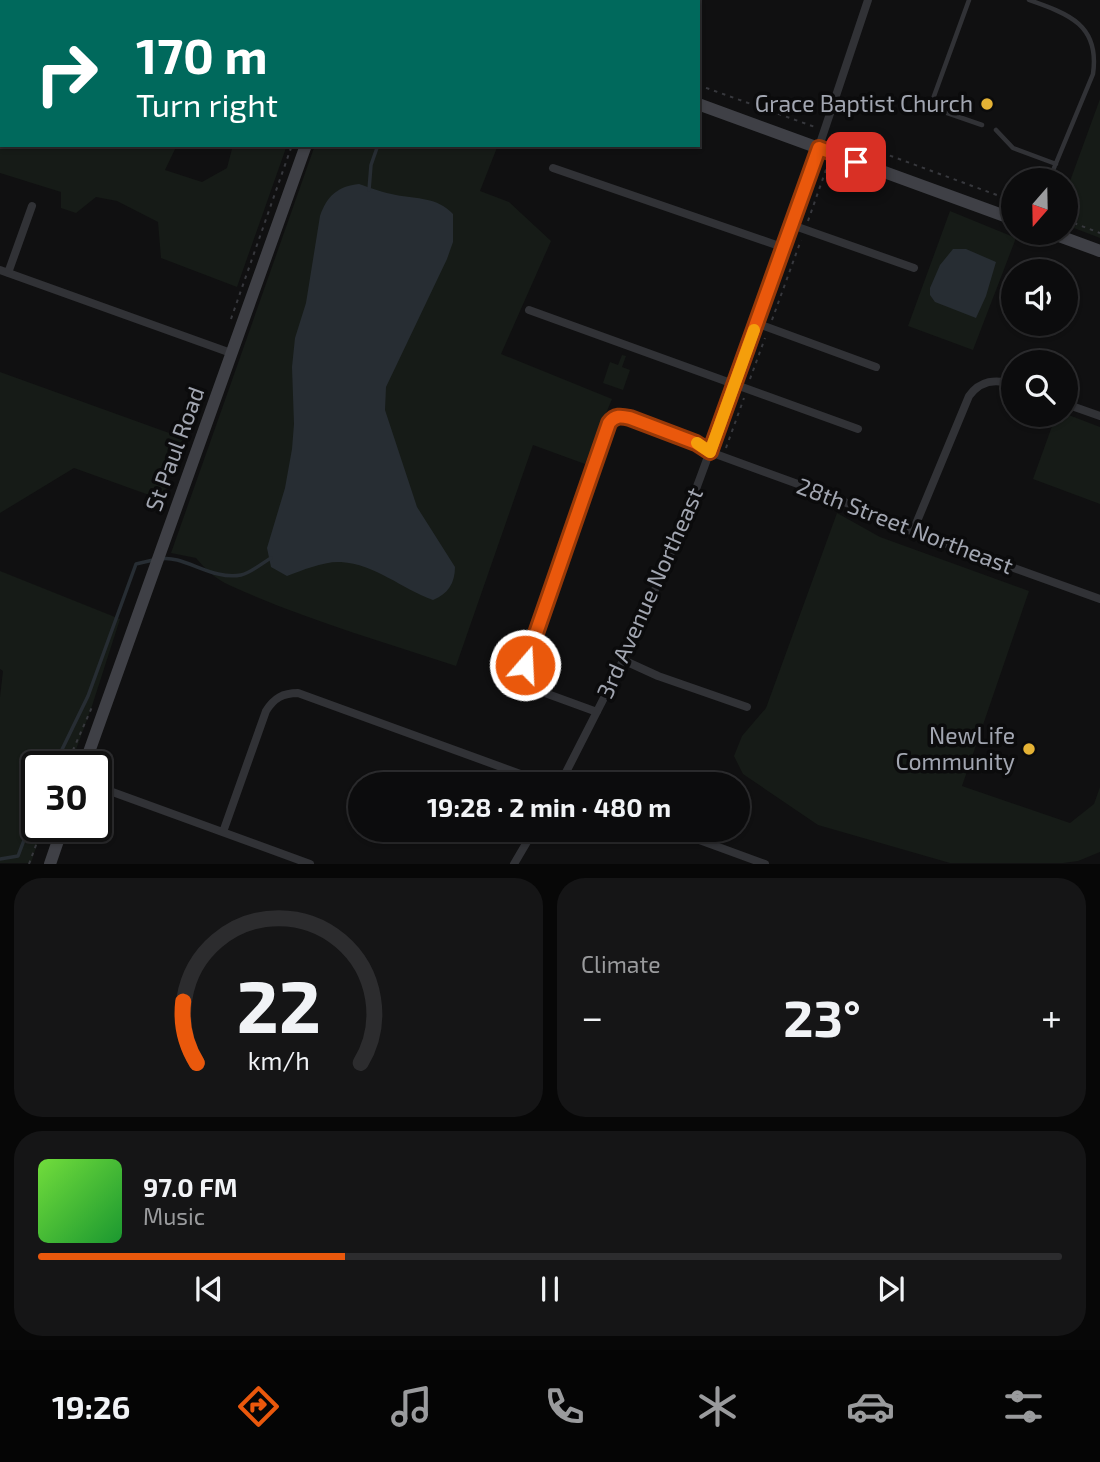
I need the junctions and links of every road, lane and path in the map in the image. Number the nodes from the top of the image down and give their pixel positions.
1 (868, 0) edge
2 (969, 0) edge
3 (1029, 0) edge
4 (700, 86) edge
5 (700, 105) edge
6 (982, 125) dead end
7 (996, 130) dead end
8 (825, 131) junction
9 (837, 136) junction
10 (305, 147) edge
11 (825, 150) junction
12 (1056, 164) junction
13 (553, 168) dead end
14 (1054, 168) edge
15 (1001, 197) edge
16 (32, 206) dead end
17 (1001, 215) edge
18 (792, 225) junction
19 (1078, 225) edge
20 (805, 229) junction
21 (1100, 233) edge
22 (1078, 243) edge
23 (785, 248) junction
24 (1100, 251) edge
25 (914, 268) dead end
26 (4, 271) edge
27 (529, 310) dead end
28 (756, 323) junction
29 (769, 328) junction
30 (232, 353) junction
31 (876, 367) dead end
32 (1001, 381) edge
33 (734, 384) junction
34 (747, 389) junction
35 (1078, 408) edge
36 (1100, 416) edge
37 (858, 429) dead end
38 (710, 452) junction
39 (723, 457) junction
40 (913, 531) junction
41 (1100, 599) edge
42 (623, 660) junction
43 (747, 707) dead end
44 (597, 712) junction
45 (89, 751) edge
46 (515, 772) edge
47 (565, 772) edge
48 (112, 792) edge
49 (223, 832) junction
50 (37, 842) edge
51 (57, 842) edge
52 (527, 842) edge
53 (706, 842) edge
54 (29, 863) edge
55 (50, 863) edge
56 (310, 863) edge
57 (514, 863) edge
58 (765, 863) edge

1 - 8 street, 3rd Avenue Northeast
2 - 6 lane
3 - 12 lane
4 - 8 path
5 - 11 street
7 - 12 lane
8 - 9 path
8 - 11 street, 3rd Avenue Northeast
9 - 11 path
9 - 15 path
10 - 30 street, St Paul Road
11 - 17 street
11 - 18 street, 3rd Avenue Northeast
11 - 20 path
12 - 14 lane
13 - 23 street
16 - 26 street
18 - 20 street
18 - 23 street, 3rd Avenue Northeast
19 - 21 path
20 - 25 street
20 - 29 path
22 - 24 street
23 - 28 street, 3rd Avenue Northeast
26 - 30 street
27 - 33 street
28 - 29 street
28 - 33 street, 3rd Avenue Northeast
29 - 31 street
29 - 34 path
30 - 45 street, St Paul Road
32 - 40 street
33 - 34 street
33 - 38 street, 3rd Avenue Northeast
34 - 37 street
34 - 39 path
35 - 36 street
38 - 39 street, 28th Street Northeast
38 - 42 street, 3rd Avenue Northeast
38 - 44 street, 28th Street Northeast
39 - 40 street, 28th Street Northeast
40 - 41 street, 28th Street Northeast
42 - 43 street
42 - 44 street, 3rd Avenue Northeast
44 - 47 street, 3rd Avenue Northeast
46 - 49 street
48 - 49 street
49 - 56 street
50 - 54 path
51 - 55 street
52 - 57 street
53 - 58 street

